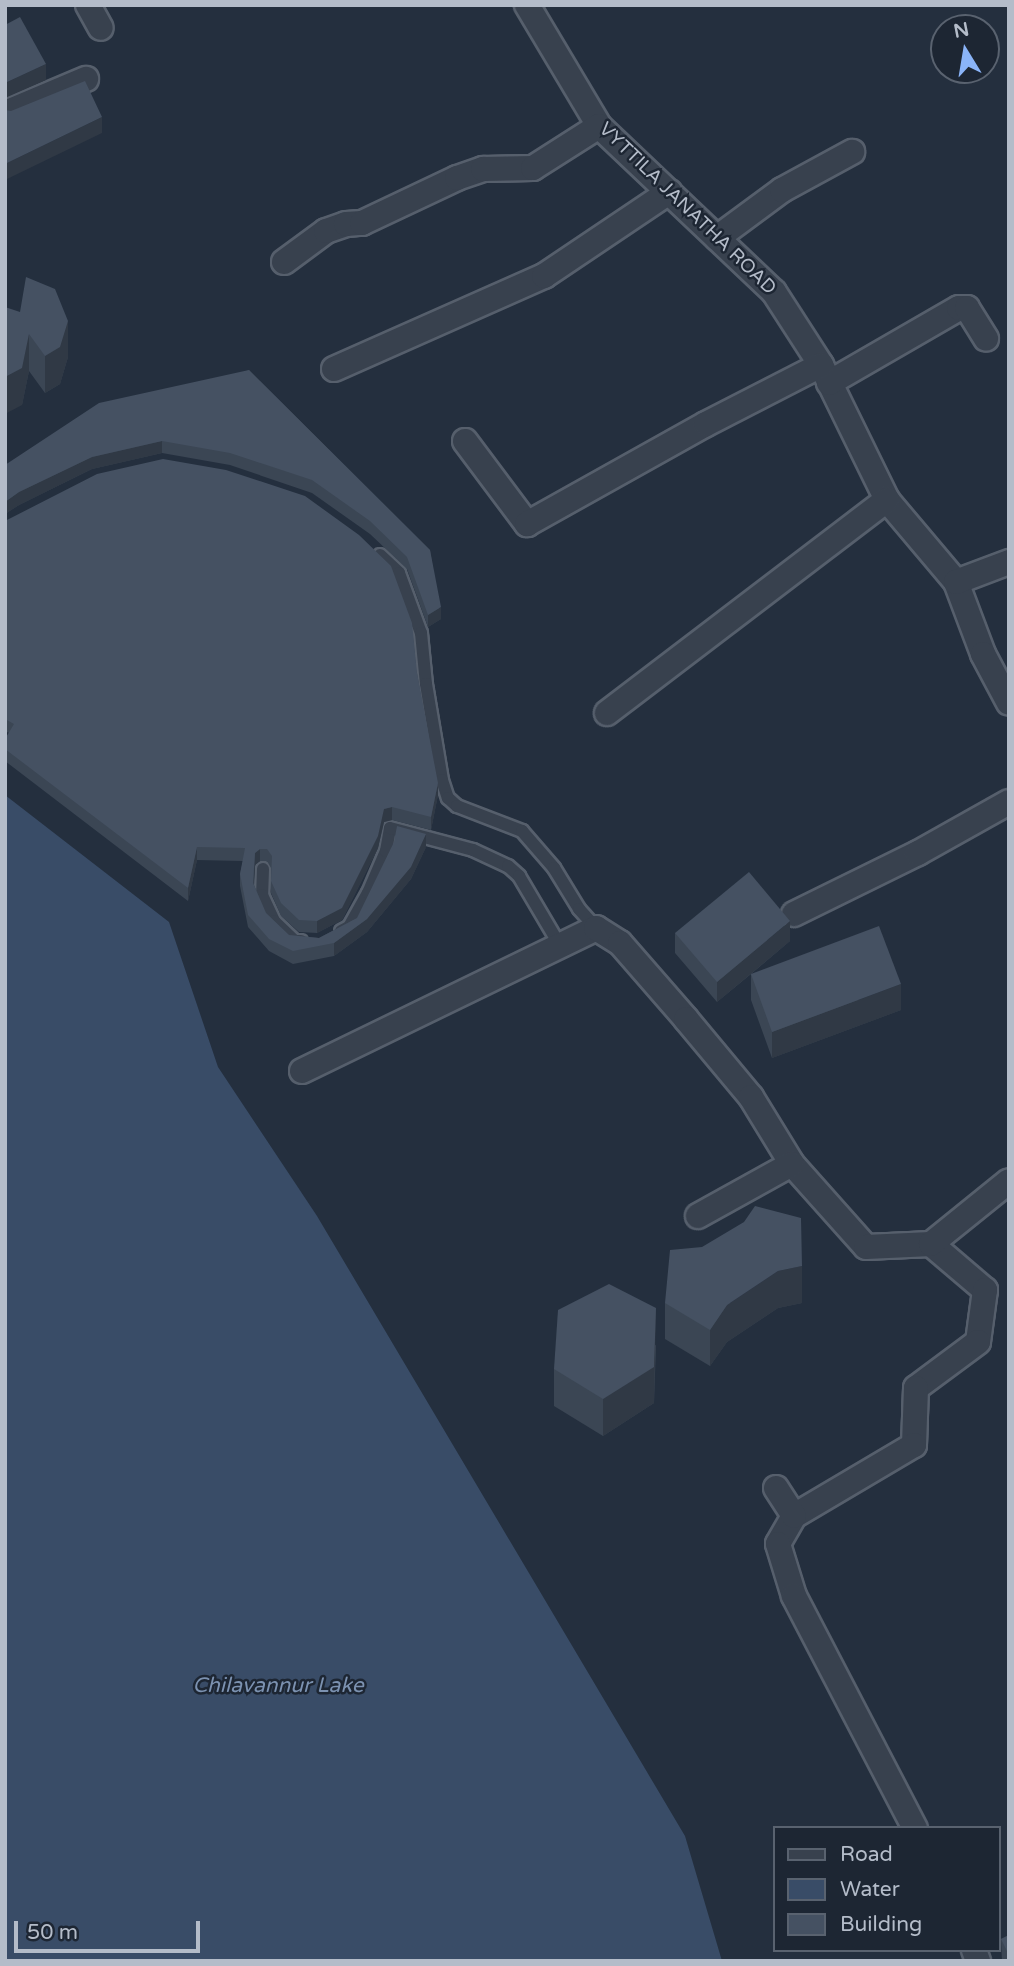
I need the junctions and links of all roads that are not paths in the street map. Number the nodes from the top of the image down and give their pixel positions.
1 (88, 5) edge
2 (527, 5) edge
3 (101, 27) dead end
4 (86, 79) edge
5 (5, 113) edge
6 (599, 126) junction
7 (852, 152) dead end
8 (669, 192) junction
9 (718, 238) junction
10 (284, 262) dead end
11 (986, 338) dead end
12 (334, 369) dead end
13 (825, 374) junction
14 (465, 441) dead end
15 (887, 500) junction
16 (373, 549) edge
17 (1009, 562) edge
18 (956, 582) junction
19 (1009, 703) edge
20 (607, 713) dead end
21 (1009, 802) edge
22 (263, 869) dead end
23 (794, 914) dead end
24 (596, 928) junction
25 (559, 944) junction
26 (302, 1071) dead end
27 (792, 1164) junction
28 (1009, 1181) edge
29 (698, 1216) dead end
30 (931, 1244) junction
31 (776, 1488) dead end
32 (794, 1516) junction
33 (914, 1826) edge

1 - 3 street
2 - 6 street, VYTTILA JANATHA ROAD
4 - 5 street
6 - 8 street, VYTTILA JANATHA ROAD
6 - 10 street
7 - 9 street
8 - 9 street, VYTTILA JANATHA ROAD
8 - 12 street
9 - 13 street, VYTTILA JANATHA ROAD
11 - 13 street
13 - 14 street
13 - 15 street, VYTTILA JANATHA ROAD
15 - 18 street, VYTTILA JANATHA ROAD
15 - 20 street
16 - 24 lane
17 - 18 street
18 - 19 street, VYTTILA JANATHA ROAD
21 - 23 street
22 - 25 lane
24 - 25 street
24 - 27 street
25 - 26 street
27 - 29 street
27 - 30 street
28 - 30 street
30 - 32 street
31 - 32 street
32 - 33 street

